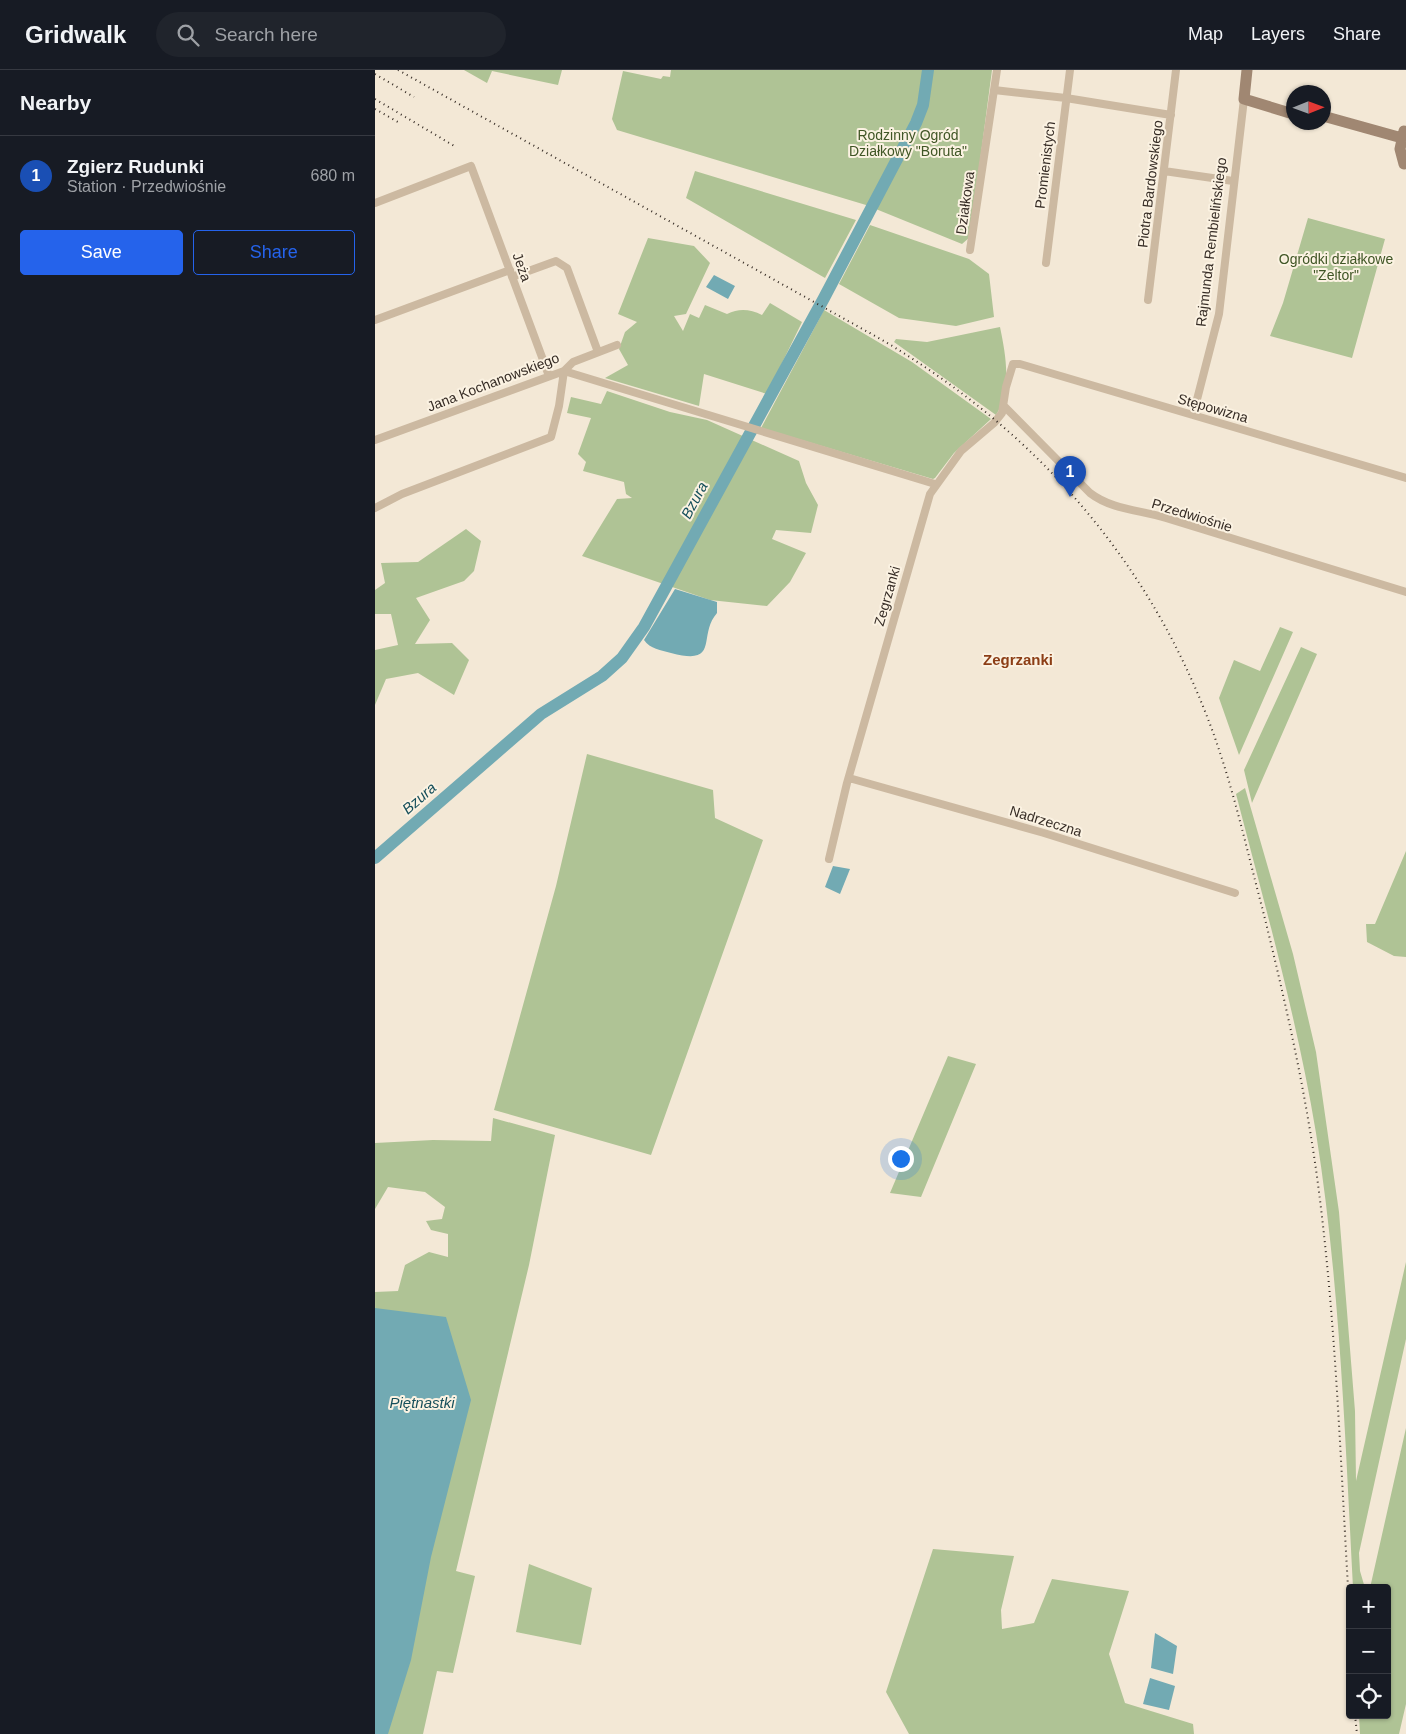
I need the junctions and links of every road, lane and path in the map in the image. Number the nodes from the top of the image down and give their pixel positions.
1 (997, 70) edge
2 (1070, 70) edge
3 (1176, 70) edge
4 (1247, 70) edge
5 (994, 90) junction
6 (1244, 96) junction
7 (1066, 98) junction
8 (1286, 105) edge
9 (1286, 111) edge
10 (1171, 115) junction
11 (1331, 118) edge
12 (1331, 123) edge
13 (1403, 135) edge
14 (1405, 165) edge
15 (1164, 171) junction
16 (1233, 181) junction
17 (375, 203) edge
18 (971, 250) dead end
19 (1046, 263) dead end
20 (511, 273) junction
21 (1148, 300) dead end
22 (375, 320) edge
23 (617, 345) dead end
24 (598, 352) junction
25 (1013, 364) joint
26 (564, 371) junction
27 (549, 376) junction
28 (1004, 406) junction
29 (1193, 415) junction
30 (375, 440) edge
31 (1406, 478) edge
32 (935, 484) junction
33 (375, 508) edge
34 (1406, 592) edge
35 (849, 778) junction
36 (829, 859) dead end
37 (1235, 893) dead end

1 - 5 street, Działkowa
2 - 7 street, Promienistych
3 - 10 street, Piotra Bardowskiego
4 - 6 street, Rajmunda Rembielińskiego
5 - 7 street
5 - 18 street, Działkowa
6 - 8 street
6 - 9 street
6 - 16 street, Rajmunda Rembielińskiego
7 - 10 street
7 - 19 street, Promienistych
10 - 15 street, Piotra Bardowskiego
11 - 13 street
12 - 13 street
13 - 14 street
15 - 16 street
15 - 21 street, Piotra Bardowskiego
16 - 29 street, Rajmunda Rembielińskiego
17 - 20 street, Jeża
20 - 22 street
20 - 24 street
20 - 27 street, Jeża
23 - 24 street, Jana Kochanowskiego
24 - 26 street, Jana Kochanowskiego
25 - 28 street, Zegrzanki
25 - 29 street, Stępowizna
26 - 27 street, Jana Kochanowskiego
26 - 32 street
26 - 33 street
27 - 30 street, Jana Kochanowskiego
28 - 32 street, Zegrzanki
28 - 34 street, Przedwiośnie
29 - 31 street, Stępowizna
32 - 35 street, Zegrzanki
35 - 36 street, Zegrzanki
35 - 37 street, Nadrzeczna

